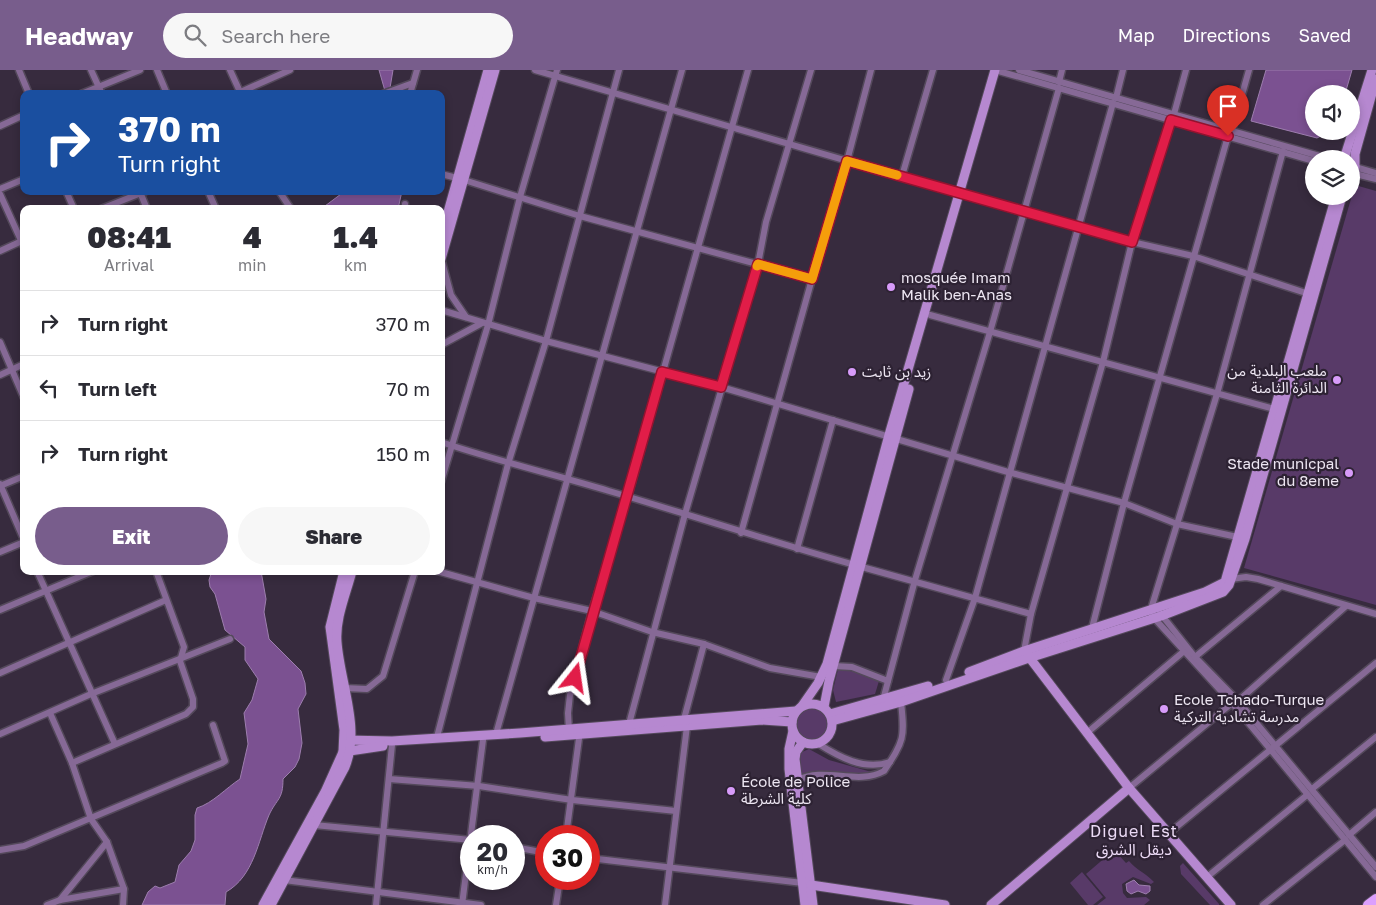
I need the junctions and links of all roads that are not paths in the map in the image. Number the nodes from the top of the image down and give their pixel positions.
1 (19, 70) edge
2 (91, 70) edge
3 (140, 70) edge
4 (157, 70) edge
5 (230, 70) edge
6 (290, 70) edge
7 (417, 70) edge
8 (488, 70) edge
9 (495, 70) edge
10 (535, 70) edge
11 (619, 70) edge
12 (682, 70) edge
13 (748, 70) edge
14 (811, 70) edge
15 (871, 70) edge
16 (933, 70) edge
17 (997, 70) edge
18 (1019, 70) edge
19 (1062, 70) edge
20 (1123, 70) edge
21 (1186, 70) edge
22 (1249, 70) edge
23 (1372, 70) edge
24 (556, 73) edge
25 (1376, 79) edge
26 (413, 83) junction
27 (1059, 85) junction
28 (27, 90) edge
29 (100, 90) edge
30 (165, 90) edge
31 (238, 90) edge
32 (246, 90) edge
33 (394, 90) edge
34 (411, 90) edge
35 (612, 92) junction
36 (1114, 100) junction
37 (671, 109) junction
38 (20, 117) edge
39 (1172, 117) junction
40 (0, 126) edge
41 (730, 128) junction
42 (1230, 133) junction
43 (791, 142) junction
44 (1347, 150) edge
45 (1356, 150) edge
46 (1283, 151) junction
47 (1305, 152) edge
48 (1305, 158) edge
49 (847, 161) junction
50 (1360, 171) edge
51 (1360, 173) edge
52 (1376, 173) edge
53 (445, 175) edge
54 (902, 176) junction
55 (461, 179) junction
56 (1376, 179) edge
57 (20, 182) edge
58 (0, 189) edge
59 (0, 194) edge
60 (135, 195) edge
61 (964, 195) junction
62 (456, 196) junction
63 (520, 197) junction
64 (111, 205) edge
65 (1334, 205) edge
66 (1339, 205) edge
67 (1023, 212) junction
68 (580, 216) junction
69 (445, 225) edge
70 (1077, 227) junction
71 (637, 231) junction
72 (20, 237) edge
73 (445, 242) edge
74 (1132, 242) junction
75 (20, 244) edge
76 (697, 249) junction
77 (0, 251) edge
78 (1193, 256) junction
79 (758, 264) junction
80 (445, 273) edge
81 (1250, 275) junction
82 (812, 279) junction
83 (1311, 295) junction
84 (445, 311) edge
85 (930, 315) junction
86 (467, 318) junction
87 (485, 324) junction
88 (990, 332) junction
89 (0, 342) edge
90 (546, 342) junction
91 (445, 343) edge
92 (1044, 346) junction
93 (602, 356) junction
94 (1103, 362) junction
95 (20, 366) edge
96 (12, 370) junction
97 (662, 372) junction
98 (0, 375) edge
99 (1160, 376) junction
100 (721, 387) junction
101 (20, 389) edge
102 (1216, 394) junction
103 (776, 404) junction
104 (1278, 410) junction
105 (833, 420) junction
106 (893, 437) junction
107 (445, 443) edge
108 (452, 446) junction
109 (953, 456) junction
110 (508, 464) junction
111 (445, 469) edge
112 (1008, 472) junction
113 (20, 478) edge
114 (566, 478) junction
115 (0, 485) edge
116 (1066, 487) junction
117 (628, 496) junction
118 (1124, 503) junction
119 (685, 514) junction
120 (1176, 524) junction
121 (20, 532) edge
122 (741, 533) junction
123 (1242, 538) junction
124 (20, 543) edge
125 (797, 549) junction
126 (0, 552) edge
127 (858, 566) junction
128 (445, 573) edge
129 (39, 575) edge
130 (84, 575) edge
131 (157, 575) edge
132 (343, 575) edge
133 (351, 575) edge
134 (414, 575) edge
135 (1231, 579) junction
136 (915, 580) junction
137 (478, 582) junction
138 (1281, 586) junction
139 (46, 591) junction
140 (534, 598) junction
141 (974, 598) junction
142 (166, 600) junction
143 (1346, 606) junction
144 (0, 610) edge
145 (592, 611) junction
146 (1156, 611) junction
147 (1031, 614) junction
148 (1376, 614) edge
149 (1092, 628) junction
150 (652, 632) junction
151 (230, 639) dead end
152 (68, 644) junction
153 (704, 644) junction
154 (1183, 652) junction
155 (1026, 654) junction
156 (1195, 657) junction
157 (180, 660) junction
158 (1375, 665) edge
159 (834, 666) junction
160 (0, 674) edge
161 (821, 677) junction
162 (946, 680) junction
163 (888, 681) junction
164 (344, 688) junction
165 (91, 694) junction
166 (883, 700) junction
167 (901, 702) junction
168 (1235, 702) junction
169 (799, 709) junction
170 (50, 713) junction
171 (829, 714) junction
172 (686, 723) junction
173 (629, 724) junction
174 (213, 725) dead end
175 (792, 726) junction
176 (580, 731) junction
177 (569, 732) junction
178 (1088, 732) junction
179 (0, 734) edge
180 (496, 734) junction
181 (1376, 736) edge
182 (437, 737) junction
183 (483, 740) junction
184 (803, 742) junction
185 (817, 743) junction
186 (115, 744) junction
187 (392, 745) junction
188 (348, 746) junction
189 (1275, 746) junction
190 (1269, 750) junction
191 (72, 762) junction
192 (890, 762) junction
193 (389, 779) junction
194 (798, 780) junction
195 (479, 786) junction
196 (1129, 788) junction
197 (1312, 789) junction
198 (1307, 795) junction
199 (572, 800) junction
200 (676, 812) junction
201 (1376, 812) edge
202 (91, 819) junction
203 (314, 825) junction
204 (473, 825) edge
205 (568, 825) edge
206 (383, 833) junction
207 (1169, 833) junction
208 (1347, 837) junction
209 (460, 839) edge
210 (107, 842) junction
211 (0, 850) edge
212 (600, 859) edge
213 (289, 865) junction
214 (670, 866) junction
215 (1376, 866) edge
216 (1207, 876) junction
217 (1376, 878) edge
218 (284, 880) junction
219 (807, 884) junction
220 (124, 889) junction
221 (464, 890) edge
222 (558, 890) edge
223 (377, 892) junction
224 (1376, 899) edge
225 (60, 900) junction
226 (462, 904) edge
227 (47, 905) edge
228 (122, 905) edge
229 (263, 905) edge
230 (271, 905) edge
231 (376, 905) edge
232 (481, 905) edge
233 (556, 905) edge
234 (665, 905) edge
235 (806, 905) edge
236 (813, 905) edge
237 (943, 905) edge
238 (991, 905) edge
239 (1231, 905) edge
240 (1263, 905) edge
241 (1368, 905) edge

1 - 28 street
2 - 29 street
3 - 29 street
4 - 30 street
5 - 31 street
6 - 32 street
7 - 26 street
8 - 55 street
9 - 55 street
10 - 24 street
11 - 35 street
12 - 37 street
13 - 41 street
14 - 43 street
15 - 49 street
16 - 54 street
17 - 27 street
17 - 61 street
18 - 27 street
19 - 27 street
20 - 36 street
21 - 39 street
22 - 42 street
23 - 44 street
24 - 35 street
24 - 63 street
25 - 45 street
26 - 33 street
26 - 34 street
27 - 36 street
27 - 67 street
35 - 37 street
35 - 68 street
36 - 39 street
36 - 70 street
37 - 41 street
37 - 71 street
38 - 40 street
39 - 42 street
39 - 74 street
41 - 43 street
41 - 76 street
42 - 46 street
42 - 47 street
42 - 78 street
43 - 49 street
43 - 79 street
46 - 48 street
46 - 81 street
49 - 54 street
49 - 82 street
50 - 52 street
51 - 56 street
53 - 55 street
54 - 61 street
55 - 62 street
55 - 63 street
57 - 58 street
59 - 72 street
60 - 64 street
61 - 67 street
61 - 85 street
61 - 106 street
62 - 69 street
62 - 73 street
63 - 68 street
63 - 87 street
65 - 83 street
66 - 83 street
67 - 70 street
67 - 88 street
68 - 71 street
68 - 90 street
70 - 74 street
70 - 92 street
71 - 76 street
71 - 93 street
74 - 78 street
74 - 94 street
75 - 77 street
76 - 79 street
76 - 97 street
78 - 81 street
78 - 99 street
79 - 82 street
79 - 100 street
80 - 86 street
81 - 83 street
81 - 102 street
82 - 103 street
83 - 104 street
84 - 86 street
85 - 88 street
85 - 106 street
86 - 87 street
87 - 90 street
87 - 91 street
87 - 108 street
88 - 92 street
88 - 109 street
89 - 96 street
90 - 93 street
90 - 110 street
92 - 94 street
92 - 112 street
93 - 97 street
93 - 114 street
94 - 99 street
94 - 116 street
95 - 96 street
96 - 98 street
96 - 101 street
97 - 100 street
97 - 117 street
99 - 102 street
99 - 118 street
100 - 103 street
100 - 119 street
102 - 104 street
102 - 120 street
103 - 105 street
103 - 122 street
104 - 123 street
105 - 106 street
105 - 125 street
106 - 109 street
106 - 127 street
107 - 108 street
108 - 110 street
108 - 111 street
109 - 112 street
109 - 136 street
110 - 114 street
110 - 137 street
112 - 116 street
112 - 141 street
113 - 115 street
114 - 117 street
114 - 140 street
115 - 121 street
116 - 118 street
116 - 147 street
117 - 119 street
117 - 145 street
118 - 120 street
118 - 149 street
119 - 122 street
119 - 150 street
120 - 123 street
120 - 146 street
122 - 125 street
123 - 135 street
123 - 146 street
124 - 126 street
125 - 127 street
127 - 136 street
127 - 159 street
127 - 161 street
128 - 137 street
129 - 139 street
130 - 139 street
131 - 142 street
132 - 188 street
133 - 164 street
134 - 164 street
135 - 138 street
135 - 146 street
136 - 141 street
136 - 163 street
137 - 140 street
137 - 182 street
138 - 143 street
138 - 156 street
139 - 144 street
139 - 152 street
140 - 145 street
140 - 180 street
141 - 147 street
141 - 162 street
142 - 152 street
142 - 157 street
143 - 148 street
143 - 168 street
145 - 150 street
145 - 177 street
146 - 149 street
146 - 154 street
146 - 155 street
146 - 156 street
147 - 155 street
149 - 155 street
150 - 153 street
150 - 173 street
151 - 157 street
152 - 160 street
152 - 165 street
153 - 161 street
153 - 172 street
154 - 168 street
154 - 178 street
155 - 162 street
155 - 167 street
155 - 178 street
156 - 168 street
157 - 165 street
157 - 186 street
158 - 189 street
159 - 163 street
159 - 171 street
161 - 169 street
162 - 166 street
163 - 166 street
164 - 188 street
165 - 170 street
165 - 186 street
166 - 171 street
167 - 171 street
167 - 192 street
168 - 189 street
168 - 190 street
168 - 196 street
169 - 171 street
169 - 172 street
169 - 175 street
170 - 179 street
170 - 191 street
171 - 185 street
172 - 173 street
172 - 175 street
172 - 176 street
172 - 200 street
173 - 176 street
174 - 202 street
175 - 184 street
175 - 219 street
176 - 177 street
176 - 199 street
177 - 180 street
177 - 183 street
178 - 196 street
180 - 182 street
181 - 197 street
182 - 188 street
183 - 187 street
183 - 195 street
184 - 185 street
184 - 194 street
185 - 192 street
186 - 191 street
187 - 188 street
187 - 193 street
188 - 203 street
188 - 213 street
189 - 190 street
189 - 197 street
190 - 198 street
190 - 207 street
191 - 202 street
192 - 194 street
193 - 195 street
193 - 206 street
194 - 219 street
195 - 199 street
195 - 204 street
196 - 207 street
196 - 238 street
197 - 208 street
198 - 208 street
198 - 216 street
199 - 200 street
199 - 205 street
200 - 214 street
201 - 208 street
202 - 210 street
202 - 211 street
203 - 206 street
203 - 213 street
206 - 209 street
206 - 223 street
207 - 216 street
208 - 215 street
208 - 217 street
208 - 240 street
210 - 220 street
210 - 225 street
212 - 214 street
213 - 218 street
213 - 229 street
214 - 219 street
214 - 234 street
216 - 239 street
218 - 223 street
218 - 230 street
219 - 235 street
219 - 236 street
219 - 237 street
220 - 225 street
220 - 228 street
221 - 226 street
222 - 233 street
223 - 226 street
223 - 231 street
224 - 241 main road
225 - 227 street
226 - 232 street

